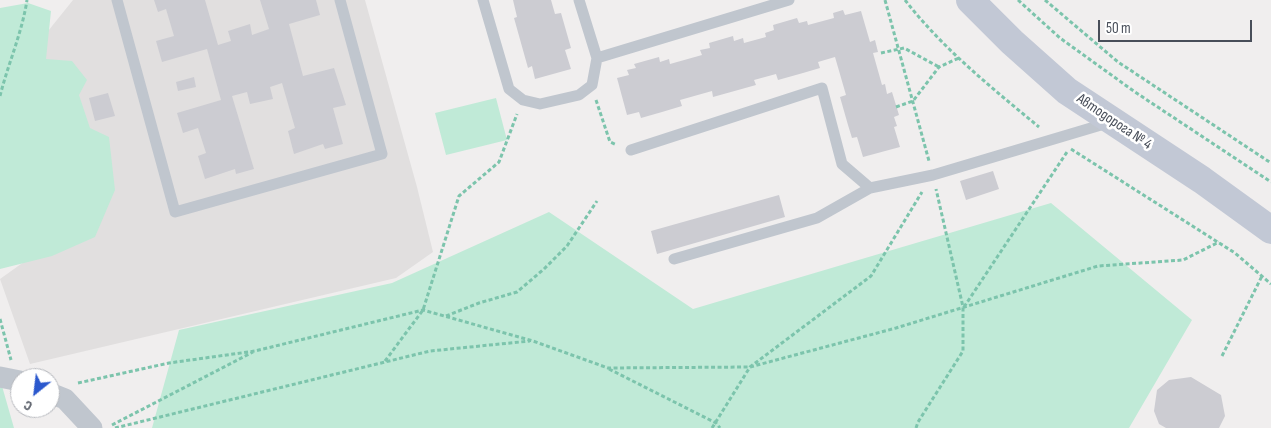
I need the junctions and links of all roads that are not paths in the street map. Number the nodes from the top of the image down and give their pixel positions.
1 (117, 0) edge
2 (340, 0) edge
3 (483, 0) edge
4 (579, 0) edge
5 (789, 0) edge
6 (970, 0) edge
7 (596, 58) junction
8 (1113, 122) junction
9 (631, 150) road end
10 (870, 188) junction
11 (1271, 230) edge
12 (674, 259) dead end
13 (60, 397) edge
14 (92, 428) edge

1 - 2 lane
3 - 7 lane
4 - 7 lane
5 - 7 lane
6 - 8 main road, Автодорога № 4
8 - 10 lane
8 - 11 main road, Автодорога № 4
9 - 10 lane
10 - 12 lane
13 - 14 street

